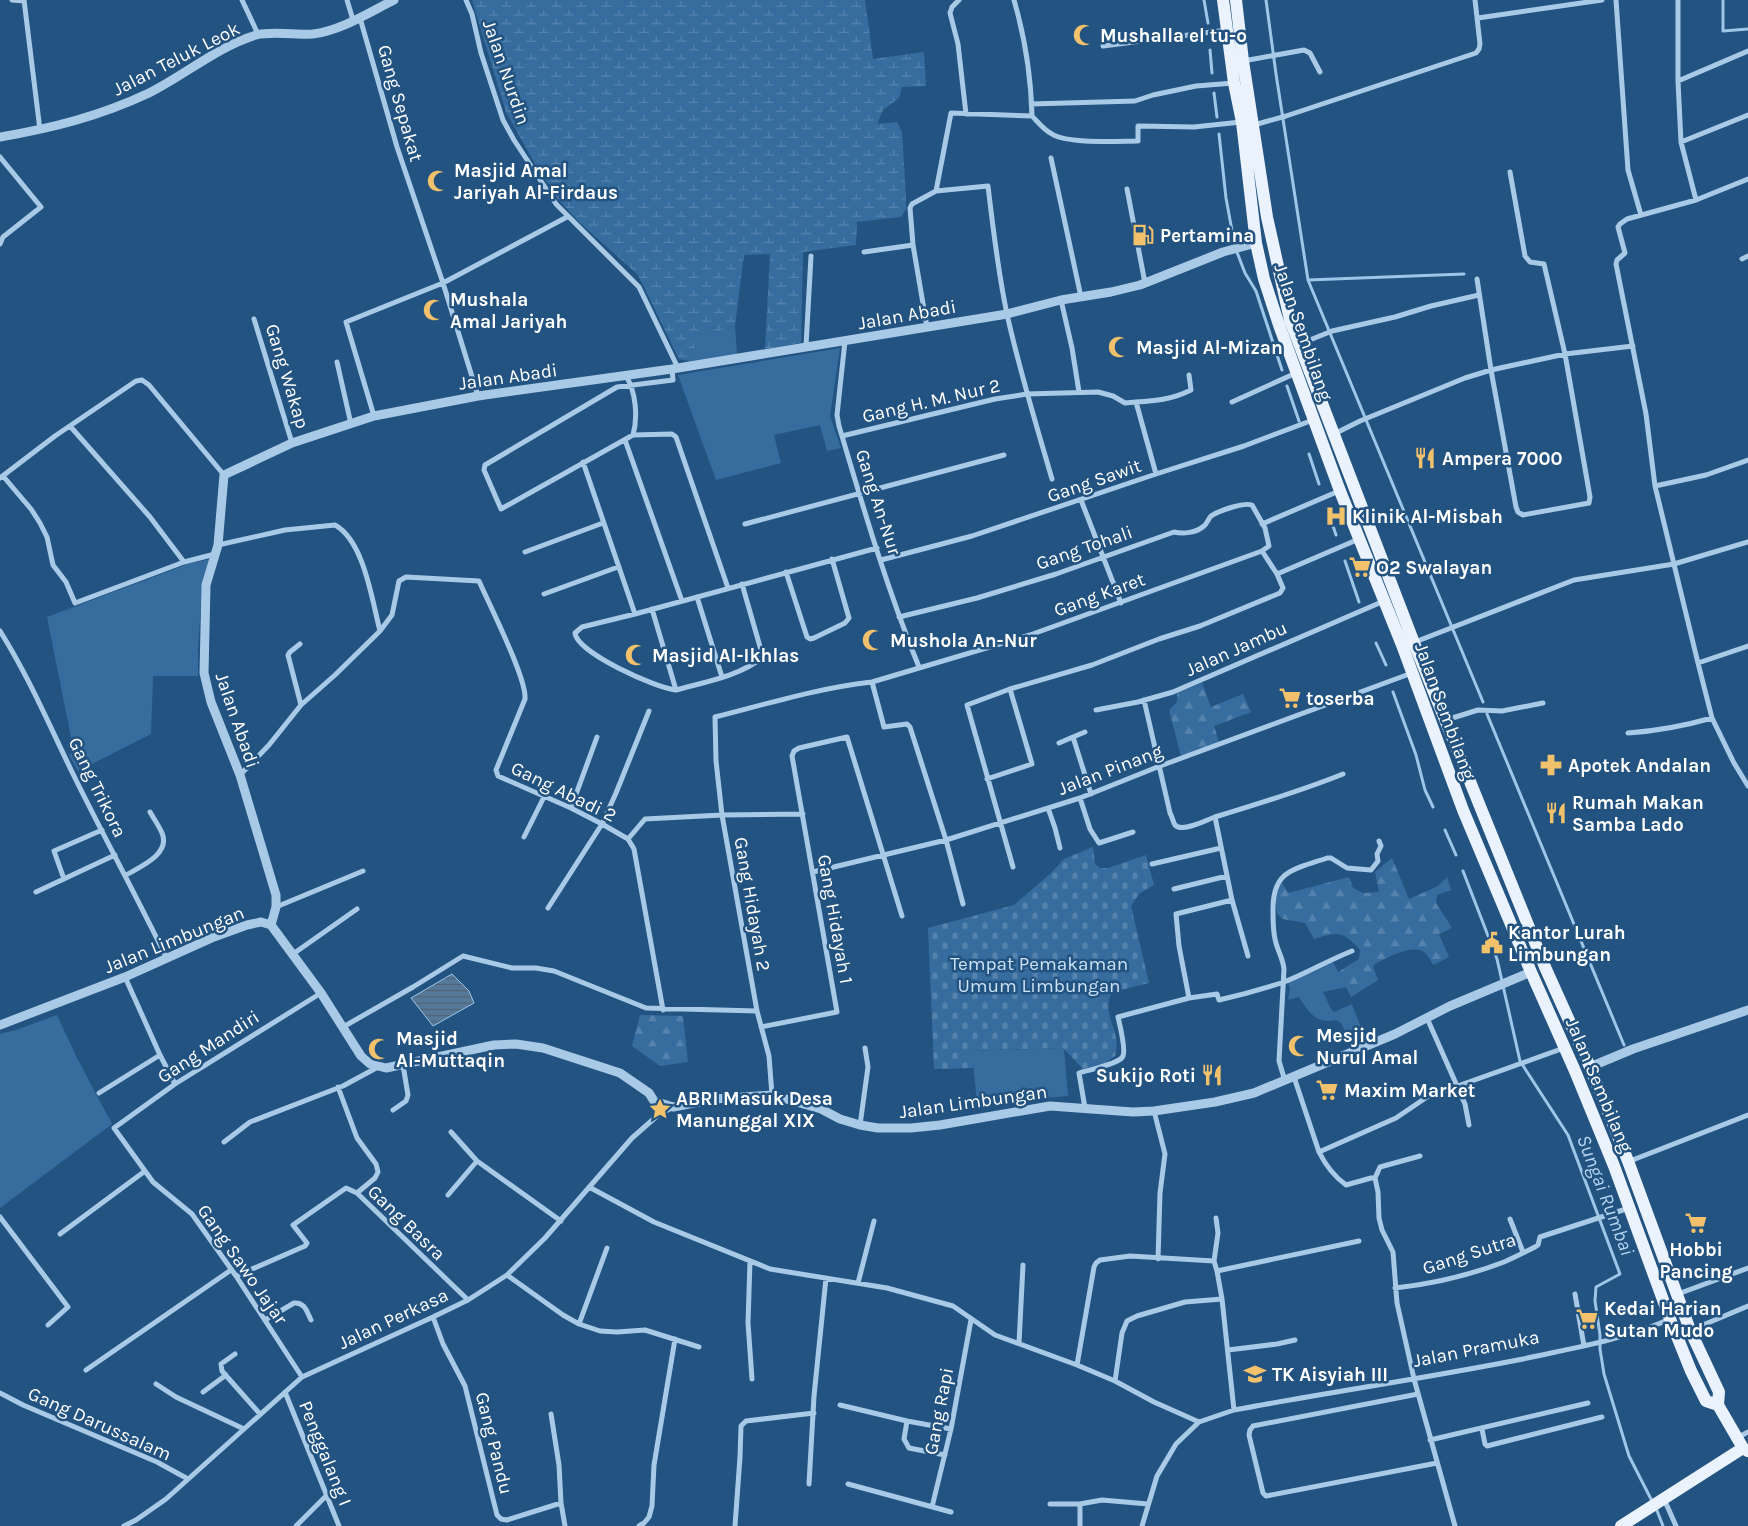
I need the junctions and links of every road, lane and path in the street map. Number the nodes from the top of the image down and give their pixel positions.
1 (12, 0) edge
2 (242, 0) edge
3 (347, 0) edge
4 (394, 0) edge
5 (466, 0) edge
6 (959, 0) edge
7 (1014, 0) edge
8 (1223, 0) edge
9 (1236, 0) edge
10 (1475, 0) edge
11 (1602, 0) edge
12 (1616, 0) edge
13 (1678, 0) edge
14 (24, 1) edge
15 (1478, 18) junction
16 (356, 19) junction
17 (1227, 30) junction
18 (258, 34) junction
19 (1104, 46) dead end
20 (1748, 51) edge
21 (1242, 62) junction
22 (1320, 72) dead end
23 (1678, 81) junction
24 (1234, 83) junction
25 (1032, 104) junction
26 (966, 114) junction
27 (1748, 115) edge
28 (1032, 116) junction
29 (1248, 124) junction
30 (40, 130) junction
31 (0, 136) edge
32 (1680, 142) junction
33 (0, 157) edge
34 (1051, 158) dead end
35 (1510, 172) dead end
36 (1748, 180) edge
37 (1127, 189) dead end
38 (936, 191) junction
39 (1696, 200) junction
40 (1640, 215) junction
41 (567, 216) junction
42 (0, 244) edge
43 (913, 244) junction
44 (1251, 244) junction
45 (864, 252) dead end
46 (811, 256) dead end
47 (1477, 279) dead end
48 (443, 283) junction
49 (1145, 283) junction
50 (1479, 295) junction
51 (1081, 297) junction
52 (1061, 300) junction
53 (1007, 314) junction
54 (254, 319) dead end
55 (927, 327) junction
56 (846, 342) junction
57 (1300, 344) junction
58 (806, 346) junction
59 (1633, 346) junction
60 (1565, 354) junction
61 (337, 362) dead end
62 (675, 369) junction
63 (1491, 370) junction
64 (1297, 373) junction
65 (1189, 375) dead end
66 (626, 376) junction
67 (631, 384) junction
68 (1078, 392) junction
69 (1027, 394) junction
70 (478, 396) junction
71 (1136, 402) junction
72 (1232, 402) dead end
73 (374, 416) junction
74 (1314, 420) junction
75 (351, 424) junction
76 (70, 426) junction
77 (1334, 434) junction
78 (633, 435) junction
79 (842, 436) junction
80 (625, 440) junction
81 (292, 443) junction
82 (1004, 455) dead end
83 (1748, 460) edge
84 (583, 462) junction
85 (1156, 474) junction
86 (224, 475) junction
87 (2, 477) edge
88 (1052, 479) dead end
89 (1655, 486) junction
90 (1340, 491) junction
91 (859, 495) junction
92 (1081, 500) junction
93 (603, 523) junction
94 (745, 524) dead end
95 (1262, 524) junction
96 (1360, 539) junction
97 (1748, 542) edge
98 (877, 548) junction
99 (217, 549) junction
100 (1262, 551) junction
101 (526, 552) dead end
102 (1104, 556) junction
103 (832, 559) junction
104 (881, 560) junction
105 (184, 562) junction
106 (1674, 564) junction
107 (618, 567) junction
108 (786, 572) junction
109 (1277, 574) junction
110 (742, 584) junction
111 (728, 588) junction
112 (544, 594) dead end
113 (697, 596) junction
114 (682, 601) junction
115 (1384, 601) junction
116 (1121, 602) junction
117 (652, 609) junction
118 (635, 614) junction
119 (898, 617) junction
120 (0, 631) edge
121 (380, 631) junction
122 (1414, 642) junction
123 (300, 644) dead end
124 (1748, 646) edge
125 (1698, 663) junction
126 (919, 667) junction
127 (1412, 673) junction
128 (722, 677) junction
129 (872, 682) junction
130 (676, 690) junction
131 (1010, 690) junction
132 (1144, 700) junction
133 (1543, 703) dead end
134 (302, 705) junction
135 (1096, 710) dead end
136 (649, 711) dead end
137 (715, 717) joint
138 (1712, 718) junction
139 (1445, 720) junction
140 (1085, 732) dead end
141 (1628, 733) dead end
142 (597, 737) dead end
143 (1073, 737) junction
144 (1060, 743) dead end
145 (1160, 766) junction
146 (1343, 774) dead end
147 (240, 775) junction
148 (987, 779) junction
149 (1748, 786) edge
150 (1091, 794) junction
151 (544, 797) junction
152 (1080, 798) junction
153 (571, 808) junction
154 (1048, 808) junction
155 (150, 812) dead end
156 (803, 814) junction
157 (722, 815) junction
158 (1215, 817) junction
159 (602, 824) junction
160 (1000, 824) junction
161 (102, 830) junction
162 (1132, 832) dead end
163 (524, 837) dead end
164 (628, 839) junction
165 (946, 840) junction
166 (1379, 841) dead end
167 (1060, 848) dead end
168 (1221, 848) junction
169 (115, 855) junction
170 (884, 855) junction
171 (1152, 864) dead end
172 (1013, 866) dead end
173 (363, 871) dead end
174 (813, 872) junction
175 (126, 875) junction
176 (1227, 876) junction
177 (64, 879) junction
178 (1174, 889) dead end
179 (36, 892) dead end
180 (1232, 900) junction
181 (963, 904) dead end
182 (276, 907) junction
183 (548, 908) dead end
184 (357, 909) dead end
185 (902, 916) dead end
186 (271, 925) junction
187 (1352, 952) dead end
188 (293, 954) junction
189 (1248, 956) dead end
190 (166, 959) junction
191 (1531, 972) junction
192 (125, 977) junction
193 (1283, 982) junction
194 (321, 992) junction
195 (1189, 998) junction
196 (663, 1010) junction
197 (1748, 1010) edge
198 (757, 1011) junction
199 (1427, 1018) junction
200 (0, 1025) edge
201 (343, 1026) junction
202 (762, 1027) junction
203 (865, 1048) dead end
204 (1565, 1048) junction
205 (160, 1055) junction
206 (403, 1065) junction
207 (1590, 1066) junction
208 (378, 1067) junction
209 (1289, 1079) junction
210 (175, 1084) junction
211 (1457, 1086) junction
212 (338, 1087) junction
213 (98, 1093) dead end
214 (772, 1095) junction
215 (654, 1101) junction
216 (673, 1108) junction
217 (1085, 1108) junction
218 (393, 1110) dead end
219 (1154, 1111) junction
220 (1748, 1115) edge
221 (657, 1116) junction
222 (860, 1125) junction
223 (1469, 1125) dead end
224 (114, 1128) joint
225 (451, 1132) dead end
226 (224, 1142) dead end
227 (1319, 1152) junction
228 (1420, 1156) dead end
229 (1628, 1161) junction
230 (477, 1162) junction
231 (145, 1171) junction
232 (1375, 1178) junction
233 (589, 1187) junction
234 (357, 1193) junction
235 (448, 1194) dead end
236 (1629, 1208) junction
237 (0, 1217) edge
238 (1216, 1218) dead end
239 (1510, 1218) dead end
240 (561, 1220) junction
241 (874, 1221) dead end
242 (60, 1234) dead end
243 (1359, 1241) dead end
244 (607, 1248) dead end
245 (1523, 1252) junction
246 (1158, 1259) junction
247 (750, 1261) junction
248 (1214, 1261) junction
249 (1023, 1265) dead end
250 (1748, 1268) edge
251 (231, 1270) junction
252 (1217, 1271) junction
253 (507, 1275) junction
254 (236, 1276) junction
255 (826, 1278) junction
256 (858, 1283) junction
257 (1396, 1288) junction
258 (1575, 1294) dead end
259 (1676, 1295) junction
260 (1222, 1299) junction
261 (468, 1300) junction
262 (1748, 1306) edge
263 (433, 1317) junction
264 (1670, 1319) junction
265 (265, 1320) junction
266 (311, 1320) dead end
267 (971, 1320) junction
268 (579, 1324) junction
269 (48, 1325) dead end
270 (1690, 1330) junction
271 (675, 1340) junction
272 (1294, 1340) dead end
273 (1019, 1343) junction
274 (1584, 1346) junction
275 (699, 1347) dead end
276 (1228, 1350) junction
277 (234, 1354) dead end
278 (1077, 1365) junction
279 (86, 1370) dead end
280 (226, 1375) junction
281 (302, 1377) junction
282 (752, 1379) dead end
283 (1414, 1379) junction
284 (1115, 1381) junction
285 (156, 1384) dead end
286 (203, 1392) dead end
287 (285, 1392) junction
288 (0, 1394) edge
289 (1418, 1394) junction
290 (1714, 1399) junction
291 (1588, 1403) dead end
292 (840, 1405) dead end
293 (1234, 1410) junction
294 (814, 1413) junction
295 (260, 1414) junction
296 (551, 1414) dead end
297 (1602, 1416) dead end
298 (907, 1421) junction
299 (1200, 1422) junction
300 (244, 1429) junction
301 (951, 1429) junction
302 (1482, 1429) junction
303 (1430, 1440) junction
304 (1744, 1442) edge
305 (946, 1455) junction
306 (1437, 1463) junction
307 (188, 1479) junction
308 (809, 1484) dead end
309 (848, 1484) dead end
310 (326, 1496) junction
311 (1663, 1498) junction
312 (561, 1503) junction
313 (1050, 1504) dead end
314 (1080, 1504) junction
315 (1148, 1504) junction
316 (932, 1507) junction
317 (952, 1512) dead end
318 (124, 1526) edge
319 (296, 1526) edge
320 (339, 1526) edge
321 (565, 1526) edge
322 (638, 1526) edge
323 (735, 1526) edge
324 (1080, 1526) edge
325 (1142, 1526) edge
326 (1455, 1526) edge
327 (1621, 1526) edge
328 (1676, 1526) edge

1 - 14 street
2 - 18 street
3 - 16 street, Gang Sepakat
4 - 16 street, Jalan Teluk Leok
5 - 41 street, Jalan Nurdin
6 - 26 street
7 - 25 street
8 - 17 main road, Jalan Sembilang
9 - 21 main road, Jalan Sembilang
10 - 15 street
11 - 15 street
12 - 40 street
13 - 23 street
14 - 30 street
15 - 29 street
16 - 18 street, Jalan Teluk Leok
16 - 48 street, Gang Sepakat
17 - 19 street
17 - 24 main road, Jalan Sembilang
18 - 30 street, Jalan Teluk Leok
20 - 23 street
21 - 22 street
21 - 29 main road, Jalan Sembilang
23 - 32 street
24 - 25 street
24 - 29 main road, Jalan Sembilang
25 - 28 street
26 - 28 street
26 - 38 street
27 - 32 street
28 - 29 street
29 - 44 main road, Jalan Sembilang
29 - 57 main road, Jalan Sembilang
30 - 31 street, Jalan Teluk Leok
32 - 39 street
33 - 42 street
34 - 51 street
35 - 60 street
36 - 39 street
37 - 49 street
38 - 43 street
38 - 53 street
39 - 40 street
40 - 59 street
41 - 48 street
41 - 62 street, Jalan Nurdin
43 - 45 street
43 - 55 street
44 - 49 street, Jalan Abadi
44 - 64 main road, Jalan Sembilang
46 - 58 street
47 - 50 street
48 - 70 street, Gang Sepakat
48 - 73 street
49 - 51 street, Jalan Abadi
50 - 57 street
50 - 63 street
51 - 52 street, Jalan Abadi
52 - 53 street, Jalan Abadi
52 - 68 street
53 - 55 street, Jalan Abadi
53 - 69 street
54 - 81 street, Gang Wakap
55 - 56 street, Jalan Abadi
56 - 58 street, Jalan Abadi
56 - 79 street, Gang An-Nur
57 - 77 main road, Jalan Sembilang
58 - 62 street, Jalan Abadi
59 - 60 street
59 - 89 street
60 - 63 street
60 - 63 street
61 - 75 street
62 - 66 street, Jalan Abadi
62 - 67 street, Jalan Nurdin
63 - 77 street
64 - 72 street
64 - 74 main road, Jalan Sembilang
65 - 71 street, Gang H. M. Nur 2
66 - 67 street
66 - 70 street, Jalan Abadi
67 - 78 street
67 - 84 street
68 - 69 street, Gang H. M. Nur 2
68 - 71 street, Gang H. M. Nur 2
69 - 79 street, Gang H. M. Nur 2
69 - 88 street
70 - 73 street, Jalan Abadi
71 - 85 street
73 - 75 street, Jalan Abadi
74 - 85 street, Gang Sawit
74 - 90 main road, Jalan Sembilang
75 - 81 street, Jalan Abadi
76 - 86 street
76 - 87 street
76 - 105 street
77 - 122 main road, Jalan Sembilang
78 - 80 street
78 - 111 street
79 - 91 street, Gang An-Nur
80 - 84 street
80 - 114 street
81 - 86 street, Jalan Abadi
82 - 91 street
83 - 89 street
84 - 93 street
85 - 92 street, Gang Sawit
86 - 99 street, Jalan Abadi
87 - 105 street
89 - 106 street
90 - 95 street
90 - 96 main road, Jalan Sembilang
91 - 94 street
91 - 98 street, Gang An-Nur
92 - 102 street
92 - 104 street, Gang Sawit
93 - 101 street
93 - 107 street
95 - 100 street, Gang Tohali
95 - 102 street, Gang Tohali
96 - 109 street
96 - 115 main road, Jalan Sembilang
97 - 106 street
98 - 103 street
98 - 104 street, Gang An-Nur
99 - 105 street
99 - 121 street
99 - 147 street, Jalan Abadi
100 - 109 street
100 - 116 street, Gang Karet
102 - 116 street
102 - 119 street, Gang Tohali
103 - 108 street
103 - 108 street
104 - 119 street, Gang An-Nur
106 - 122 street
106 - 125 street
107 - 112 street
107 - 118 street
108 - 110 street
109 - 131 street
110 - 111 street
110 - 128 street
111 - 113 street
113 - 114 street
113 - 128 street
114 - 117 street
115 - 127 main road, Jalan Sembilang
115 - 132 street, Jalan Jambu
116 - 126 street, Gang Karet
117 - 118 street
117 - 130 street
118 - 130 street
119 - 126 street, Gang An-Nur
120 - 161 street, Gang Trikora
121 - 134 street, Gang Abadi 2
121 - 151 street, Gang Abadi 2
122 - 139 main road, Jalan Sembilang
123 - 134 street
124 - 125 street
125 - 138 street
126 - 129 street, Gang Karet
127 - 145 street, Jalan Pinang
127 - 191 main road, Jalan Sembilang
128 - 130 street
129 - 137 street, Gang Karet
129 - 165 street
131 - 148 street
131 - 148 street
132 - 135 street, Jalan Jambu
132 - 145 street
133 - 139 street
134 - 147 street, Gang Abadi 2
136 - 159 street
137 - 157 street, Gang Hidayah 2
138 - 141 street
138 - 149 street
139 - 207 main road, Jalan Sembilang
140 - 143 street
142 - 153 street
143 - 144 street
143 - 150 street
145 - 150 street, Jalan Pinang
145 - 158 street
146 - 158 street
147 - 182 street, Jalan Abadi
148 - 160 street
150 - 152 street, Jalan Pinang
151 - 153 street, Gang Abadi 2
151 - 163 street
152 - 154 street, Jalan Pinang
152 - 162 street
153 - 159 street, Gang Abadi 2
154 - 160 street, Jalan Pinang
154 - 167 street
155 - 175 street
156 - 157 street
156 - 170 street, Gang Hidayah 1
156 - 174 street, Gang Hidayah 1
157 - 164 street
157 - 198 street, Gang Hidayah 2
158 - 168 street
159 - 164 street, Gang Abadi 2
159 - 183 street
160 - 165 street, Jalan Pinang
160 - 172 street
161 - 169 street, Gang Trikora
161 - 177 street
164 - 196 street, Gang Abadi 2
165 - 170 street, Jalan Pinang
165 - 181 street
166 - 193 street
168 - 171 street
168 - 176 street
169 - 175 street, Gang Trikora
169 - 177 street
170 - 174 street, Jalan Pinang
170 - 185 street
173 - 182 street
174 - 202 street, Gang Hidayah 1
175 - 190 street, Gang Trikora
176 - 178 street
176 - 180 street
177 - 179 street
180 - 189 street
180 - 195 street
182 - 186 street, Jalan Abadi
184 - 188 street
186 - 188 street, Jalan Limbungan
186 - 190 street, Jalan Limbungan
187 - 193 street
188 - 194 street, Jalan Limbungan
190 - 192 street, Jalan Limbungan
191 - 199 street, Jalan Limbungan
191 - 204 main road, Jalan Sembilang
192 - 200 street, Jalan Limbungan
192 - 205 street
193 - 195 street
193 - 209 street
194 - 201 street, Jalan Limbungan
194 - 210 street, Gang Mandiri
195 - 217 street
196 - 198 street
196 - 201 street
197 - 207 street
198 - 202 street, Gang Hidayah 2
199 - 209 street, Jalan Limbungan
199 - 211 street
201 - 208 street, Jalan Limbungan
202 - 214 street, Gang Hidayah 2
203 - 222 street
204 - 211 street
204 - 236 main road, Jalan Sembilang
205 - 210 street
205 - 213 street
206 - 208 street
206 - 215 street
206 - 218 street
207 - 229 main road, Jalan Sembilang
208 - 212 street
209 - 219 street, Jalan Limbungan
209 - 227 street
210 - 224 street, Gang Mandiri
211 - 223 street
211 - 227 street
212 - 226 street
212 - 234 street
214 - 216 street, Jalan Limbungan
214 - 222 street, Jalan Limbungan
215 - 216 street
215 - 221 street
216 - 221 street, Jalan Perkasa
217 - 219 street, Jalan Limbungan
217 - 222 street, Jalan Limbungan
219 - 246 street
220 - 229 street
221 - 233 street, Jalan Perkasa
224 - 231 street, Gang Sawo Jajar
225 - 230 street
227 - 232 street
228 - 232 street
229 - 259 main road, Jalan Sembilang
230 - 235 street
230 - 240 street
231 - 242 street
231 - 251 street, Gang Sawo Jajar
232 - 257 street
233 - 240 street, Jalan Perkasa
233 - 247 street
234 - 254 street, Gang Basra
234 - 261 street, Gang Basra
236 - 245 street, Gang Sutra
236 - 264 main road, Jalan Sembilang
237 - 269 street
238 - 248 street
239 - 245 street
240 - 253 street, Jalan Perkasa
241 - 256 street
243 - 252 street
244 - 268 street
245 - 257 street, Gang Sutra
246 - 248 street
246 - 278 street
247 - 255 street
247 - 282 street
248 - 252 street
249 - 273 street
250 - 259 street
251 - 254 street, Gang Sawo Jajar
251 - 279 street
252 - 260 street
253 - 261 street, Jalan Perkasa
253 - 268 street
254 - 265 street, Gang Sawo Jajar
255 - 256 street
255 - 294 street
256 - 267 street
257 - 283 street
258 - 274 street
259 - 270 main road, Jalan Sembilang
260 - 276 street
260 - 284 street
261 - 263 street, Jalan Perkasa
262 - 270 street
263 - 281 street, Jalan Perkasa
263 - 312 street, Gang Pandu
264 - 274 street, Jalan Pramuka
264 - 290 main road, Jalan Sembilang
265 - 266 street
265 - 281 street, Gang Sawo Jajar
267 - 273 street
267 - 301 street, Gang Rapi
268 - 271 street
270 - 290 main road, Jalan Sembilang
271 - 275 street
271 - 322 street
272 - 276 street
273 - 278 street
274 - 283 street, Jalan Pramuka
276 - 293 street
277 - 280 street
278 - 284 street
280 - 286 street
280 - 295 street
281 - 287 street, Jalan Perkasa
283 - 289 street
283 - 293 street, Jalan Pramuka
284 - 299 street
285 - 300 street
287 - 295 street, Jalan Perkasa
287 - 310 street, Penggalang I
288 - 307 street, Gang Darussalam
289 - 303 street
289 - 306 street
290 - 304 main road, Jalan Sembilang
291 - 302 street
292 - 298 street
293 - 299 street, Jalan Pramuka
294 - 308 street
294 - 323 street
295 - 300 street, Jalan Perkasa
296 - 312 street
297 - 302 street
298 - 301 street
298 - 305 street
299 - 315 street, Jalan Pramuka
300 - 307 street, Jalan Perkasa
301 - 305 street, Gang Rapi
302 - 303 street
303 - 306 street
304 - 311 main road
305 - 316 street, Gang Rapi
306 - 326 street
307 - 318 street, Jalan Perkasa
309 - 316 street
310 - 319 street
310 - 320 street, Penggalang I
311 - 327 main road
311 - 328 street
312 - 321 street
313 - 314 street
314 - 315 street
314 - 324 street
315 - 325 street, Jalan Pramuka
316 - 317 street

